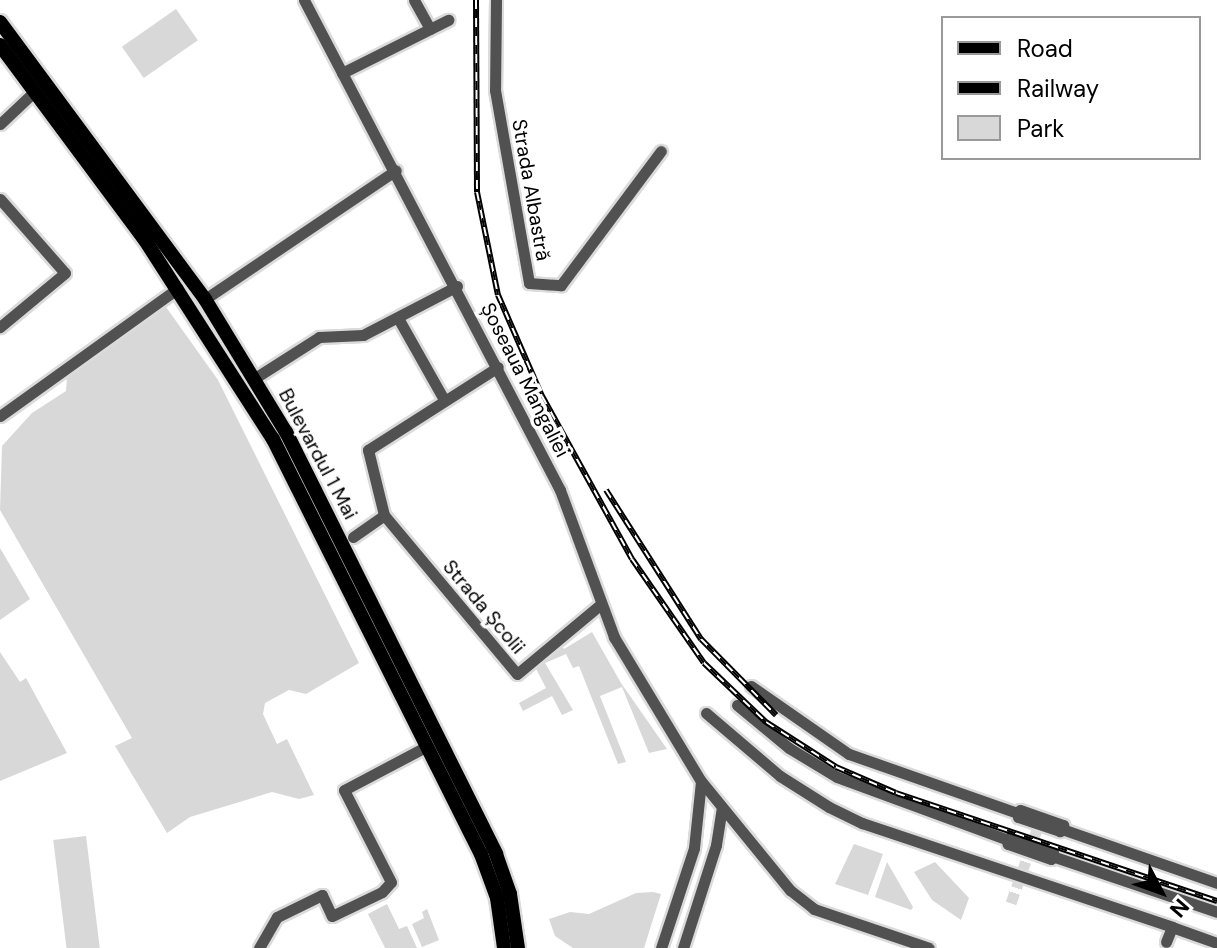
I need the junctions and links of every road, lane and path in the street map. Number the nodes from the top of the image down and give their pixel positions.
1 (304, 0) edge
2 (414, 0) edge
3 (496, 0) edge
4 (448, 20) dead end
5 (0, 22) edge
6 (430, 29) junction
7 (0, 45) edge
8 (342, 73) junction
9 (35, 91) junction
10 (0, 124) edge
11 (661, 151) dead end
12 (396, 170) junction
13 (0, 199) edge
14 (457, 286) junction
15 (178, 288) junction
16 (205, 299) junction
17 (398, 318) junction
18 (0, 327) edge
19 (498, 367) junction
20 (255, 378) junction
21 (443, 398) junction
22 (0, 416) edge
23 (384, 515) junction
24 (358, 534) dead end
25 (601, 604) junction
26 (751, 686) dead end
27 (737, 705) dead end
28 (706, 713) dead end
29 (427, 746) junction
30 (701, 781) junction
31 (722, 809) junction
32 (1217, 883) edge
33 (1217, 912) edge
34 (1172, 927) junction
35 (1166, 942) dead end
36 (1217, 943) edge
37 (259, 948) edge
38 (504, 948) edge
39 (518, 948) edge
40 (661, 948) edge
41 (683, 948) edge
42 (929, 948) edge

1 - 8 street, Șoseaua Mangaliei
2 - 6 street
3 - 11 street, Strada Albastră
4 - 6 street
5 - 16 main road, Bulevardul 1 Mai
6 - 8 street
7 - 9 main road, Bulevardul 1 Mai
8 - 12 street, Șoseaua Mangaliei
9 - 10 street
9 - 15 main road, Bulevardul 1 Mai
12 - 14 street, Șoseaua Mangaliei
12 - 16 street
13 - 18 street
14 - 17 street
14 - 19 street, Șoseaua Mangaliei
15 - 22 street
15 - 29 main road, Bulevardul 1 Mai
16 - 20 main road, Bulevardul 1 Mai
17 - 20 street
17 - 21 street
19 - 21 street
19 - 25 street, Șoseaua Mangaliei
20 - 39 main road, Bulevardul 1 Mai
21 - 23 street, Strada Școlii
23 - 24 street
23 - 25 street, Strada Școlii
25 - 30 street, Șoseaua Mangaliei
26 - 32 street
27 - 33 street
28 - 34 street
29 - 37 street
29 - 38 main road, Bulevardul 1 Mai
30 - 31 street, Șoseaua Mangaliei
30 - 40 street
31 - 41 street
31 - 42 street, Șoseaua Mangaliei
34 - 35 street
34 - 36 street

